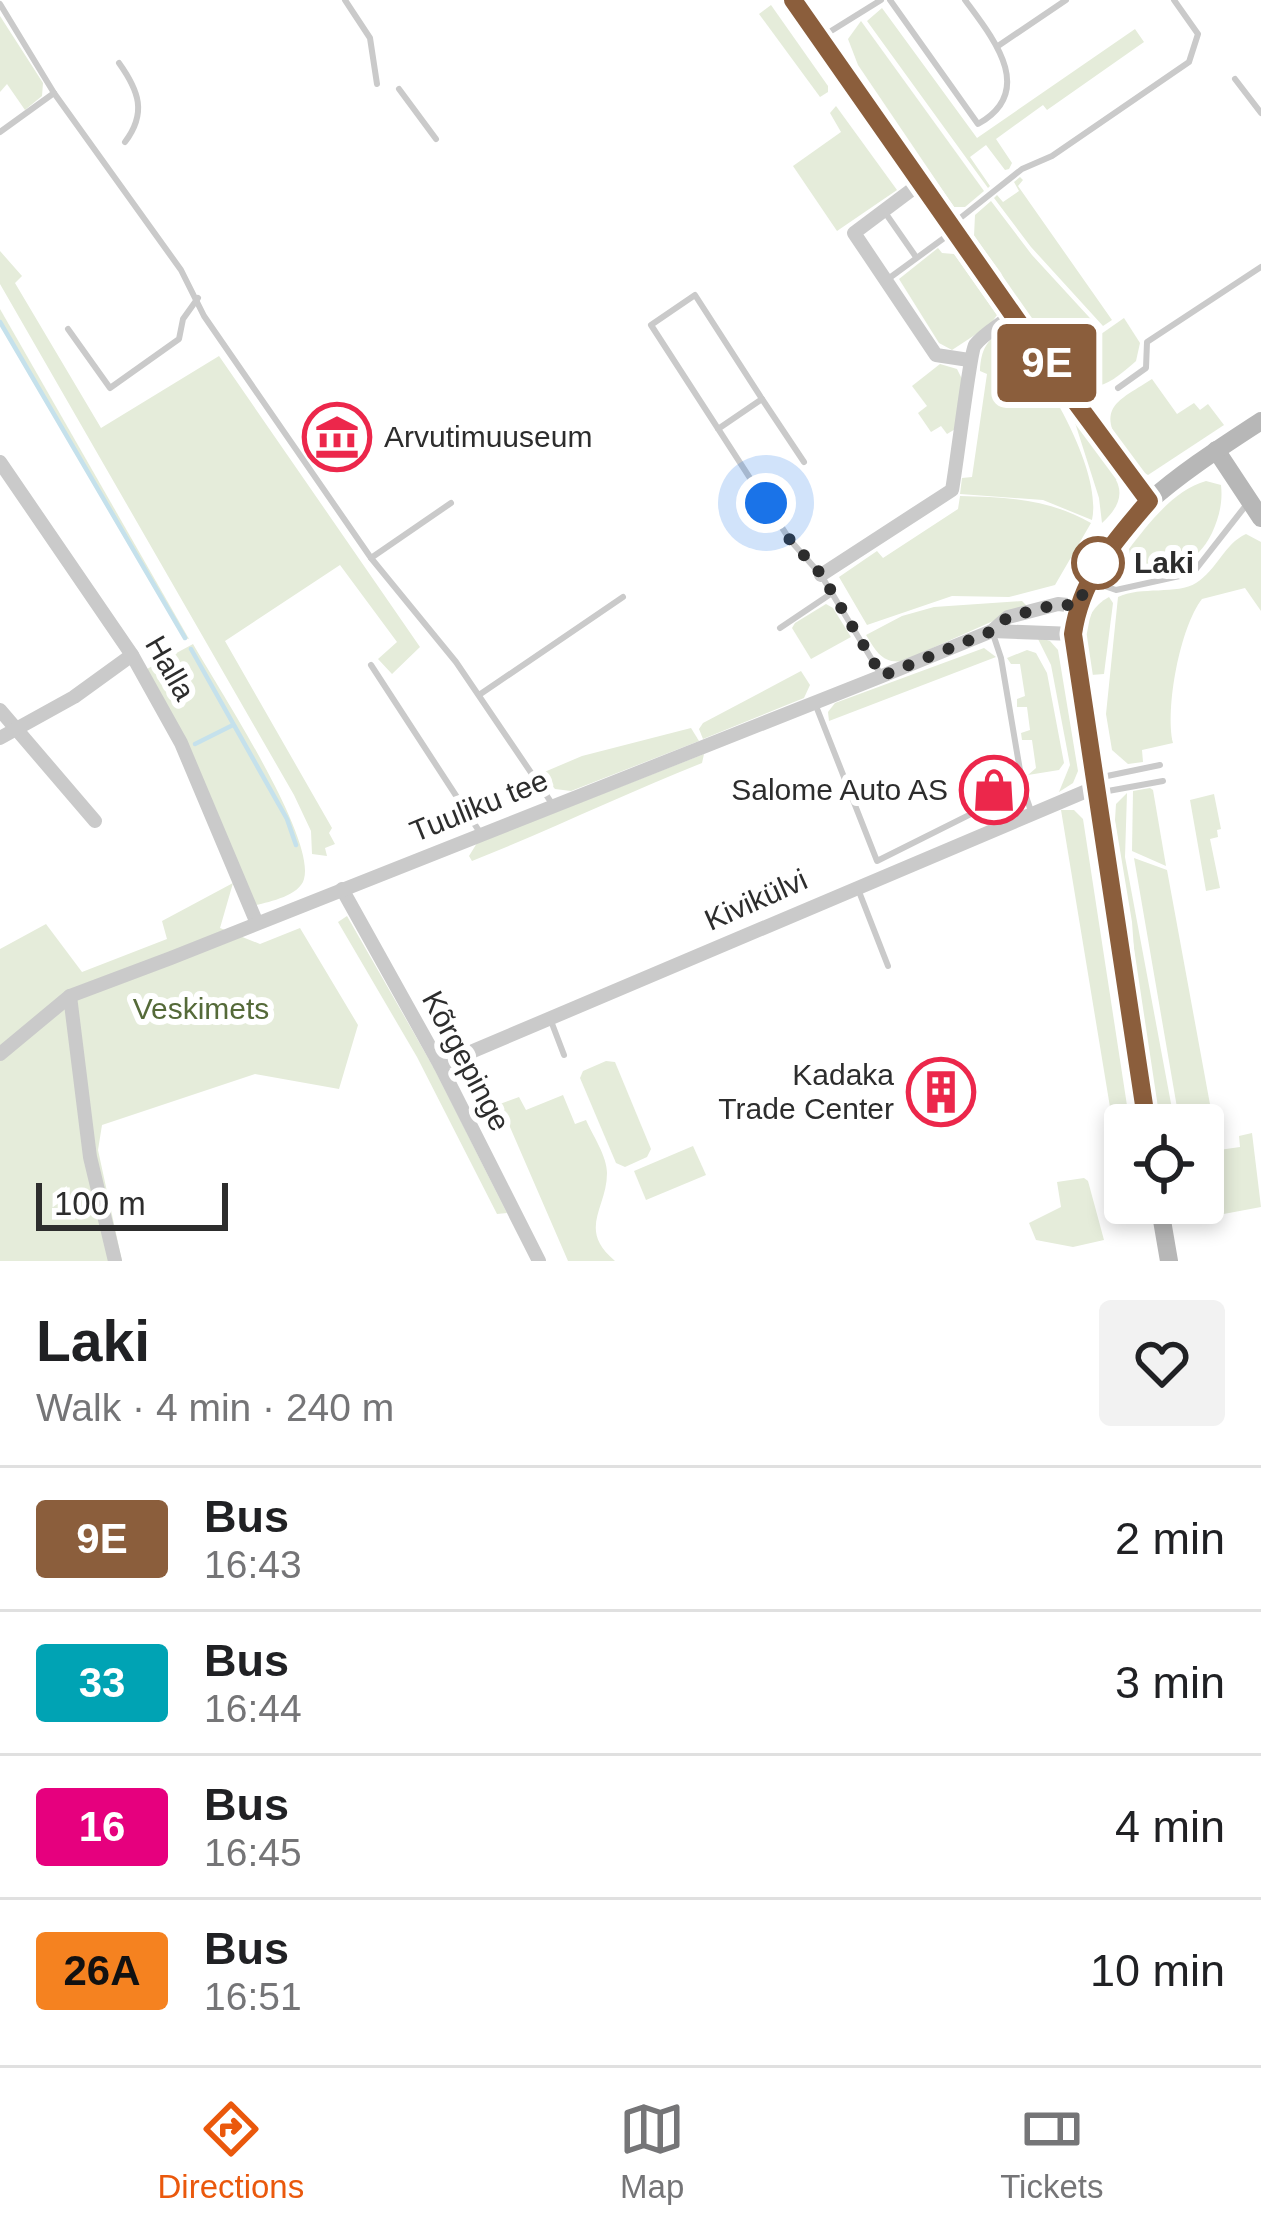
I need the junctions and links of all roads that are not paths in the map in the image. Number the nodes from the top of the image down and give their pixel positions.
1 (345, 0) edge
2 (793, 0) edge
3 (885, 0) edge
4 (965, 0) edge
5 (1066, 0) edge
6 (1174, 0) edge
7 (0, 4) edge
8 (820, 38) junction
9 (998, 46) junction
10 (119, 63) dead end
11 (1235, 79) dead end
12 (377, 84) dead end
13 (399, 89) dead end
14 (54, 94) junction
15 (1261, 113) edge
16 (0, 133) edge
17 (436, 139) dead end
18 (125, 142) dead end
19 (922, 182) junction
20 (884, 211) junction
21 (953, 227) junction
22 (916, 257) junction
23 (1261, 267) edge
24 (886, 281) junction
25 (198, 298) junction
26 (1013, 314) junction
27 (68, 329) dead end
28 (969, 360) junction
29 (1118, 388) dead end
30 (762, 399) junction
31 (1261, 421) edge
32 (718, 429) junction
33 (1216, 450) junction
34 (804, 462) dead end
35 (0, 463) edge
36 (1149, 501) junction
37 (1249, 501) junction
38 (451, 503) dead end
39 (1261, 518) edge
40 (370, 558) junction
41 (821, 574) junction
42 (1087, 580) junction
43 (832, 592) junction
44 (623, 597) dead end
45 (1077, 606) junction
46 (780, 628) dead end
47 (992, 631) junction
48 (1073, 634) junction
49 (132, 655) junction
50 (371, 665) dead end
51 (882, 676) junction
52 (479, 695) junction
53 (815, 702) junction
54 (0, 710) edge
55 (18, 729) junction
56 (0, 738) edge
57 (1160, 765) dead end
58 (1163, 781) dead end
59 (1096, 787) junction
60 (1023, 788) junction
61 (553, 805) junction
62 (1031, 812) junction
63 (95, 821) dead end
64 (481, 833) junction
65 (880, 868) junction
66 (856, 886) junction
67 (342, 889) junction
68 (256, 921) junction
69 (888, 966) dead end
70 (70, 996) junction
71 (549, 1018) junction
72 (0, 1054) edge
73 (564, 1055) dead end
74 (440, 1065) junction
75 (1144, 1104) edge
76 (1163, 1224) edge
77 (116, 1261) edge
78 (539, 1261) edge
79 (1169, 1261) edge

1 - 12 lane
2 - 8 street
3 - 8 lane
3 - 9 lane
4 - 9 lane
5 - 9 lane
6 - 21 lane
7 - 14 lane
8 - 19 street
10 - 18 lane
11 - 15 lane
13 - 17 lane
14 - 16 lane
14 - 25 lane
19 - 20 street
19 - 21 street
20 - 22 lane
20 - 24 street
21 - 22 lane
21 - 26 street
22 - 24 lane
23 - 29 lane
24 - 28 street
25 - 27 lane
25 - 40 lane
26 - 28 street
26 - 36 street
28 - 41 street
30 - 32 lane
30 - 32 lane
30 - 34 lane
31 - 33 main road
32 - 41 lane
33 - 36 main road
33 - 37 main road
35 - 49 street, Halla
36 - 42 main road
37 - 39 main road
37 - 42 lane
38 - 40 lane
40 - 52 lane
41 - 43 lane
42 - 45 main road
43 - 46 lane
43 - 51 lane
44 - 52 lane
45 - 47 street, Tuuliku tee
45 - 48 main road
47 - 48 street, Tuuliku tee
47 - 51 street, Tuuliku tee
47 - 60 lane
48 - 59 main road
49 - 55 street
49 - 68 street, Halla
50 - 64 lane
51 - 53 street, Tuuliku tee
52 - 61 lane
53 - 61 street, Tuuliku tee
53 - 65 lane
54 - 55 street
55 - 56 street
55 - 63 street
57 - 59 lane
58 - 59 lane
59 - 62 street, Kivikülvi
59 - 75 main road
60 - 62 lane
60 - 65 lane
61 - 64 street, Tuuliku tee
62 - 65 street, Kivikülvi
64 - 67 street, Tuuliku tee
65 - 66 street, Kivikülvi
66 - 69 lane
66 - 71 street, Kivikülvi
67 - 68 street, Tuuliku tee
67 - 74 street, Kõrgepinge
68 - 70 street, Tuuliku tee
70 - 72 street, Tuuliku tee
70 - 77 street
71 - 73 lane
71 - 74 street, Kivikülvi
74 - 78 street, Kõrgepinge
76 - 79 main road

